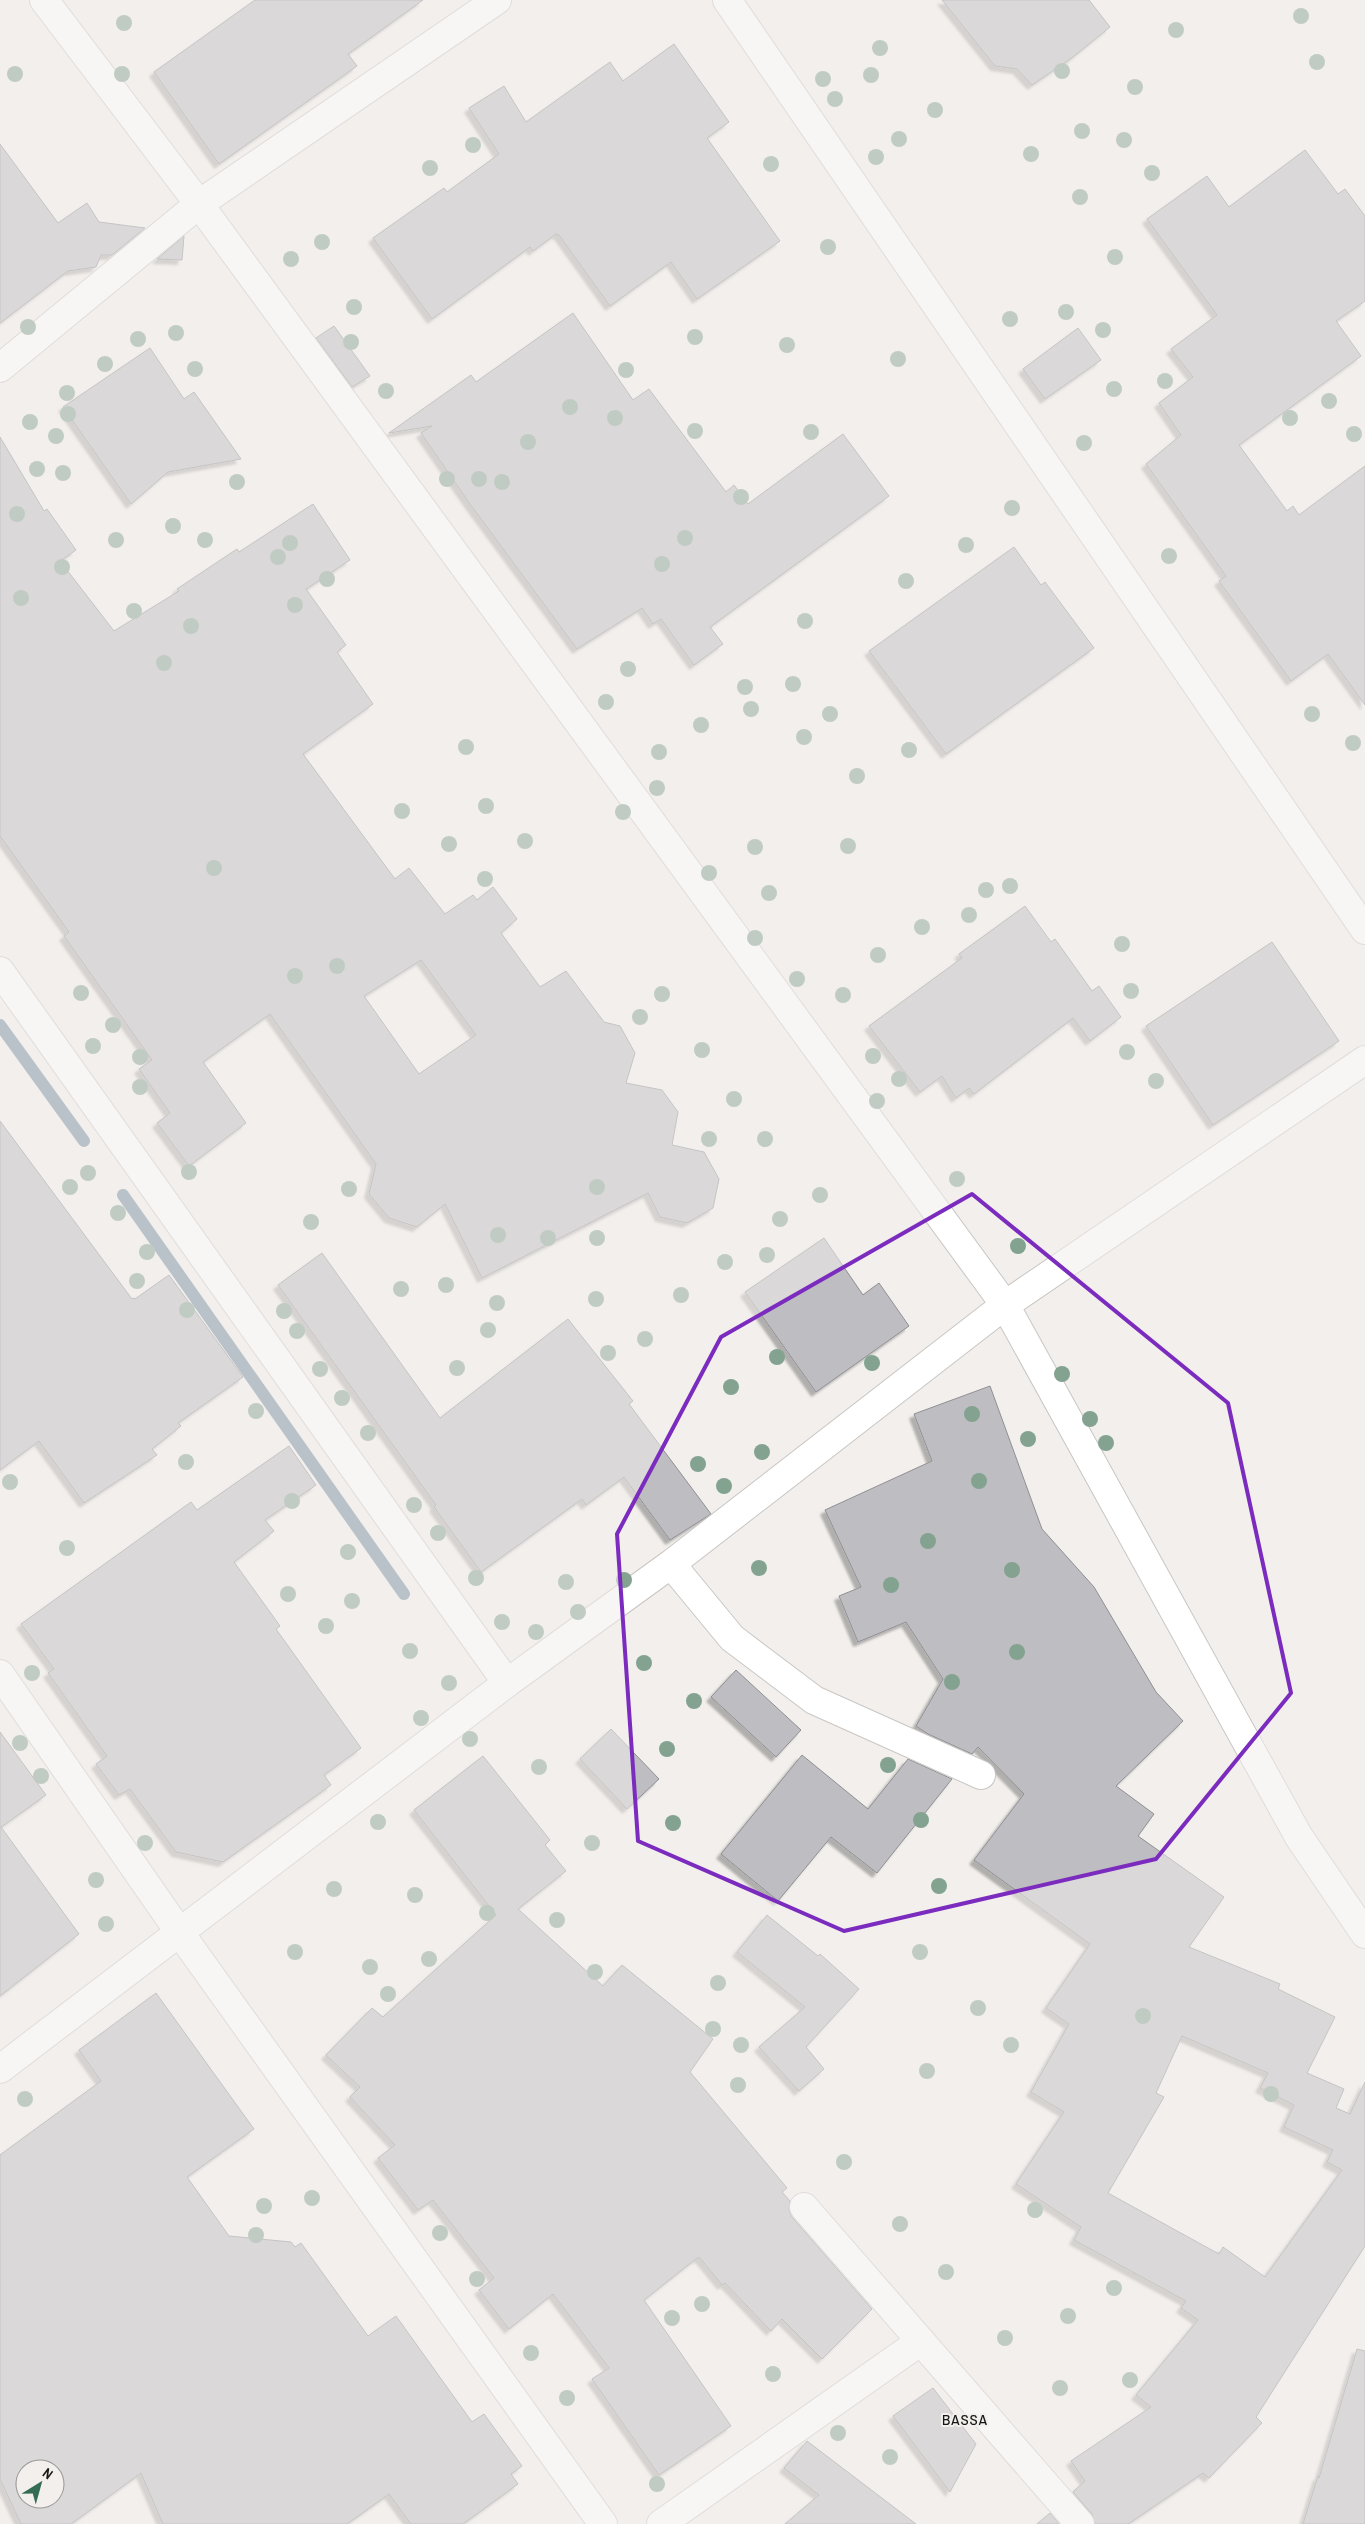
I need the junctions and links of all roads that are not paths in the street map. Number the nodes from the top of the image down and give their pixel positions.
1 (44, 0) edge
2 (497, 0) edge
3 (727, 0) edge
4 (199, 204) junction
5 (0, 368) edge
6 (1365, 930) edge
7 (0, 970) edge
8 (1365, 1060) edge
9 (1005, 1306) junction
10 (670, 1564) junction
11 (0, 1674) edge
12 (507, 1684) junction
13 (981, 1775) dead end
14 (180, 1933) junction
15 (1365, 1934) edge
16 (0, 2069) edge
17 (804, 2207) dead end
18 (921, 2341) junction
19 (602, 2524) edge
20 (661, 2524) edge
21 (1080, 2524) edge

1 - 4 street
2 - 4 street
3 - 6 street
4 - 5 street
4 - 9 street
7 - 12 street
8 - 9 street
9 - 10 street
9 - 15 street
10 - 12 street
10 - 13 street
11 - 14 street
12 - 14 street
14 - 16 street
14 - 19 street
17 - 18 street
18 - 20 street
18 - 21 street

